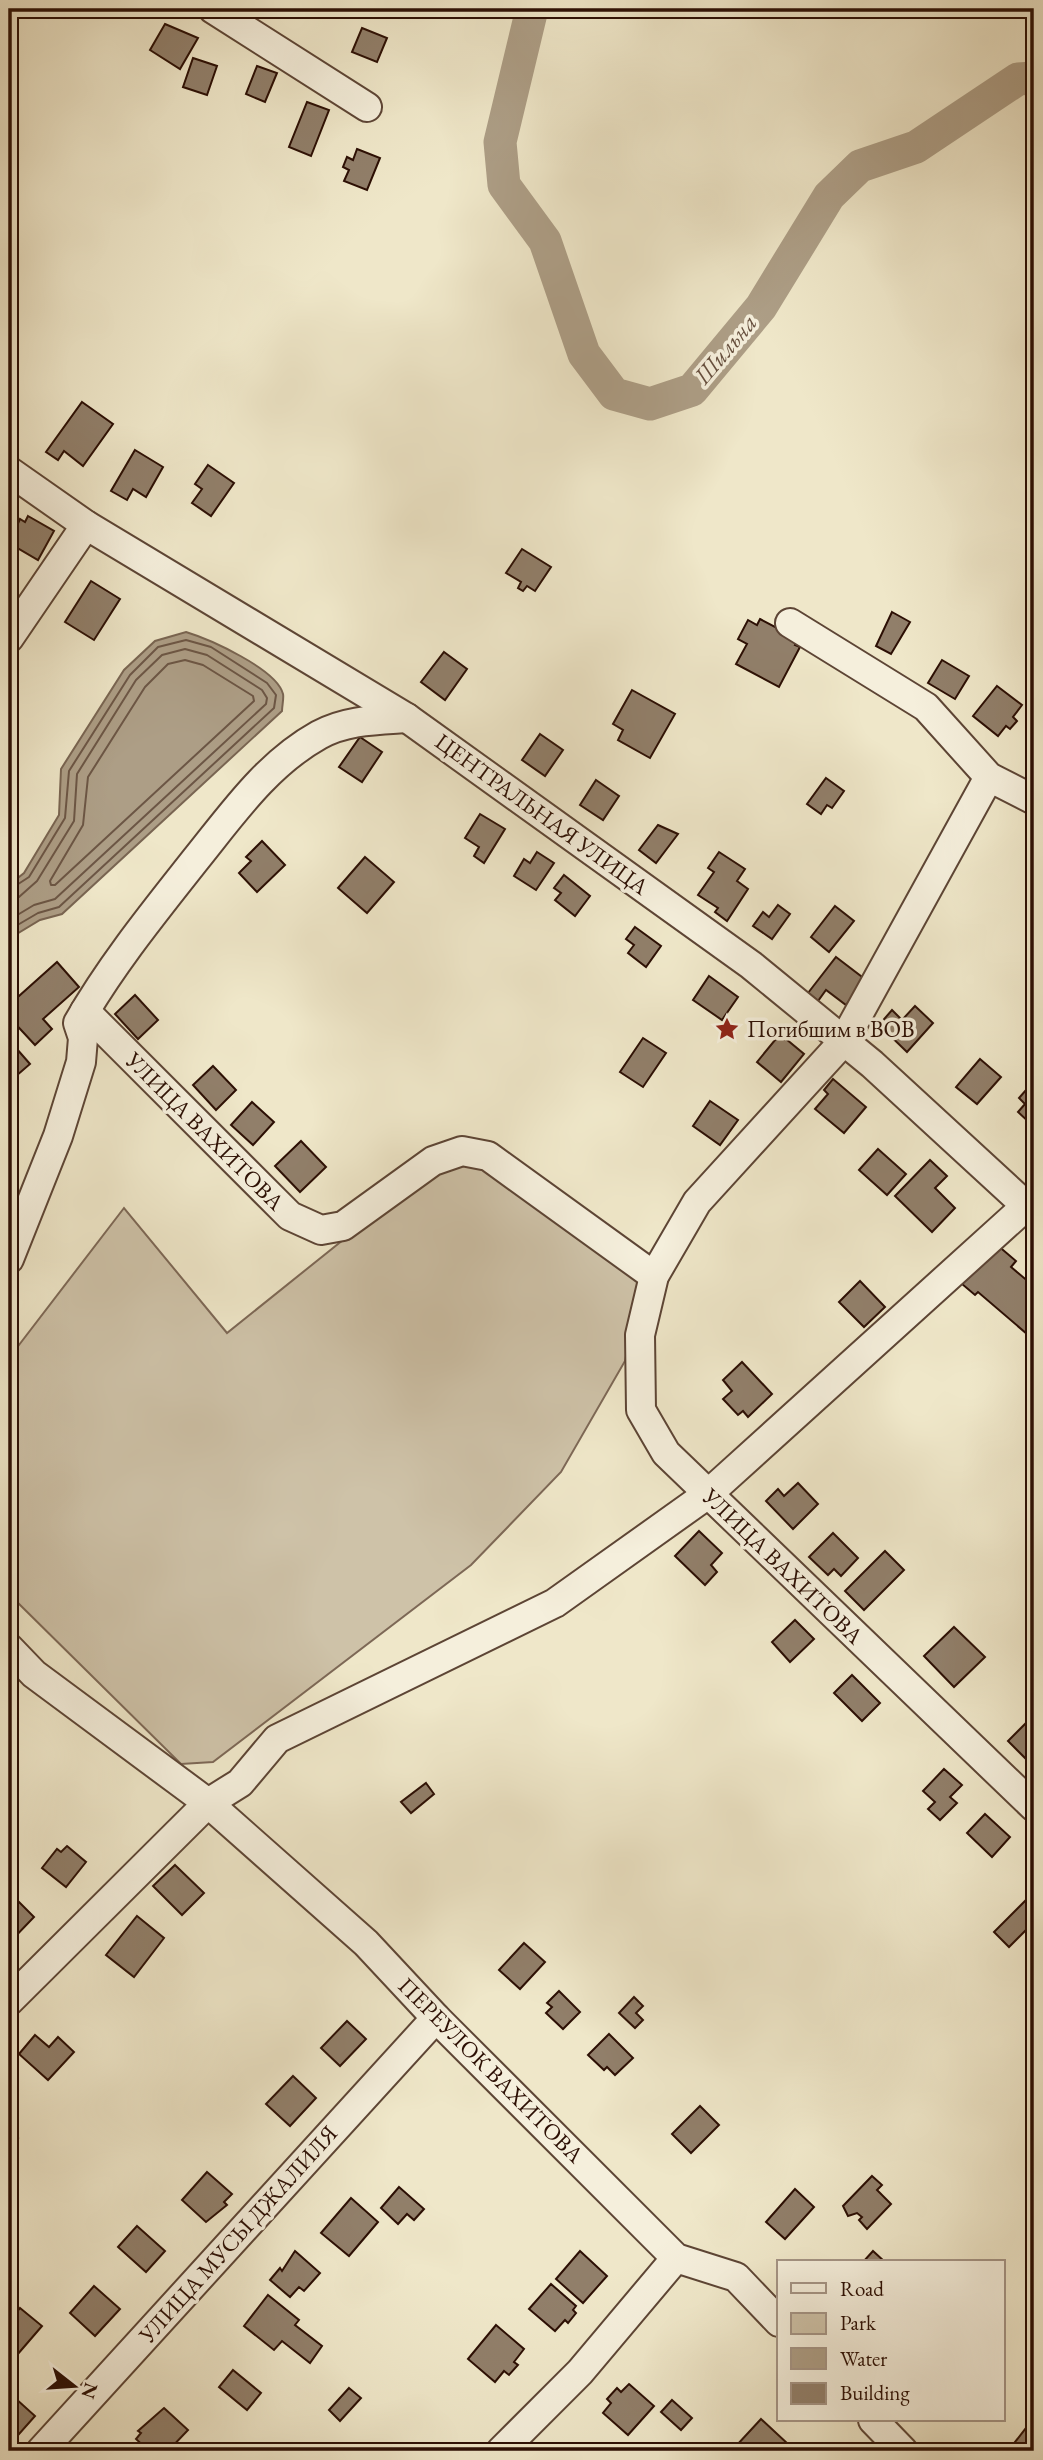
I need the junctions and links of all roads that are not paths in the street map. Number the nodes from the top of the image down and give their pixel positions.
1 (213, 9) edge
2 (367, 107) dead end
3 (9, 471) edge
4 (86, 525) junction
5 (790, 623) dead end
6 (9, 638) edge
7 (369, 692) junction
8 (407, 718) junction
9 (349, 722) junction
10 (989, 777) junction
11 (1034, 800) edge
12 (85, 1011) junction
13 (843, 1042) junction
14 (1031, 1206) edge
15 (9, 1259) edge
16 (654, 1276) junction
17 (708, 1494) junction
18 (9, 1648) edge
19 (208, 1803) junction
20 (1034, 1807) edge
21 (9, 2001) edge
22 (436, 2018) junction
23 (676, 2258) junction
24 (777, 2320) edge
25 (875, 2422) edge
26 (41, 2451) edge
27 (501, 2451) edge
28 (903, 2451) edge

1 - 2 street
3 - 4 street, ЦЕНТРАЛЬНАЯ УЛИЦА
4 - 6 street
4 - 7 street, ЦЕНТРАЛЬНАЯ УЛИЦА
5 - 10 street
7 - 8 street, ЦЕНТРАЛЬНАЯ УЛИЦА
7 - 9 street
8 - 9 street
8 - 13 street, ЦЕНТРАЛЬНАЯ УЛИЦА
9 - 12 street
10 - 11 street
10 - 13 street, УЛИЦА ВАХИТОВА
12 - 15 street
12 - 16 street, УЛИЦА ВАХИТОВА
13 - 14 street, ЦЕНТРАЛЬНАЯ УЛИЦА
13 - 16 street, УЛИЦА ВАХИТОВА
14 - 17 street
16 - 17 street, УЛИЦА ВАХИТОВА
17 - 19 street
17 - 20 street, УЛИЦА ВАХИТОВА
18 - 19 street, ПЕРЕУЛОК ВАХИТОВА
19 - 21 street
19 - 22 street, ПЕРЕУЛОК ВАХИТОВА
22 - 23 street, ПЕРЕУЛОК ВАХИТОВА
22 - 26 street, УЛИЦА МУСЫ ДЖАЛИЛЯ
23 - 24 street, ПЕРЕУЛОК ВАХИТОВА
23 - 27 street
25 - 28 street

